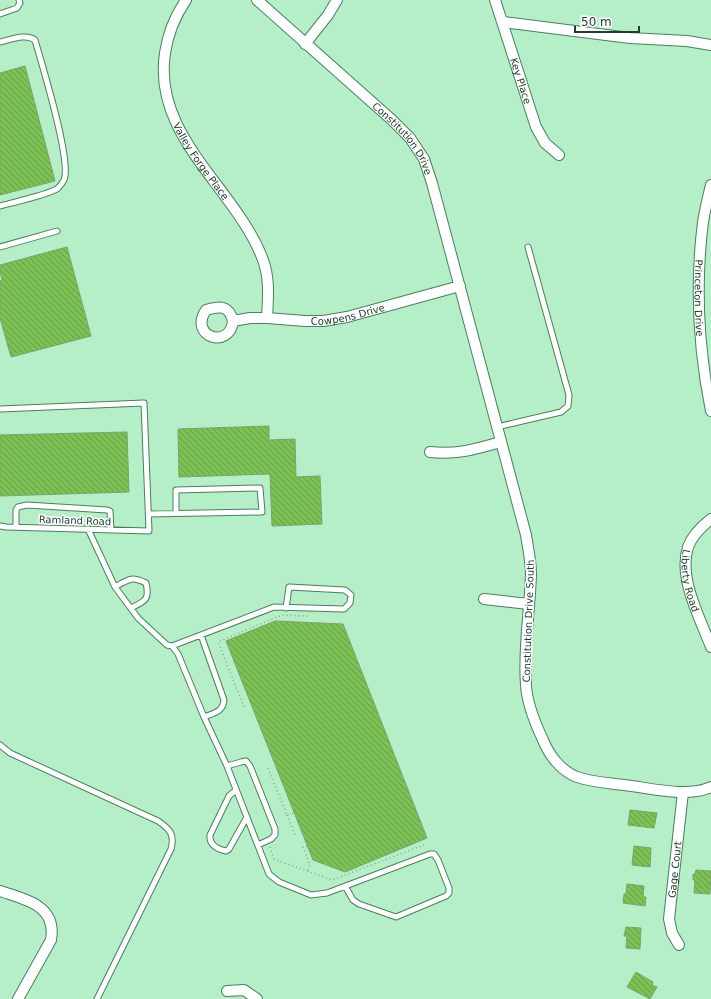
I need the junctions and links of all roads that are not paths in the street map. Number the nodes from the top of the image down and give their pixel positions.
1 (19, 0) edge
2 (186, 0) edge
3 (257, 0) edge
4 (337, 0) edge
5 (495, 0) edge
6 (0, 14) edge
7 (503, 22) junction
8 (0, 42) edge
9 (305, 44) junction
10 (711, 45) edge
11 (559, 155) dead end
12 (711, 185) edge
13 (0, 206) edge
14 (57, 231) dead end
15 (0, 247) edge
16 (528, 247) dead end
17 (460, 286) junction
18 (267, 318) junction
19 (233, 321) dead end
20 (470, 324) joint
21 (0, 409) edge
22 (711, 411) edge
23 (497, 427) junction
24 (501, 442) junction
25 (430, 452) dead end
26 (176, 513) junction
27 (149, 514) junction
28 (711, 518) edge
29 (0, 526) edge
30 (16, 527) junction
31 (88, 530) junction
32 (111, 530) junction
33 (115, 587) junction
34 (484, 599) dead end
35 (529, 604) junction
36 (131, 608) junction
37 (286, 608) junction
38 (200, 635) junction
39 (172, 646) junction
40 (711, 647) edge
41 (204, 717) junction
42 (0, 745) edge
43 (227, 766) junction
44 (711, 787) edge
45 (236, 790) junction
46 (683, 792) junction
47 (247, 817) junction
48 (258, 845) junction
49 (345, 886) junction
50 (0, 891) edge
51 (679, 945) dead end
52 (227, 991) dead end
53 (18, 999) edge
54 (97, 999) edge
55 (258, 999) edge

1 - 6 lane
2 - 18 street, Valley Forge Place
3 - 9 street, Constitution Drive
4 - 9 street
5 - 7 street, Key Place
7 - 10 street
7 - 11 street, Key Place
8 - 13 lane
9 - 17 street, Constitution Drive
12 - 22 street, Princeton Drive
14 - 15 lane
16 - 23 lane
17 - 18 street, Cowpens Drive
17 - 20 street, Constitution Drive
18 - 19 street, Cowpens Drive
20 - 23 street, Constitution Drive South
21 - 27 lane
23 - 24 street, Constitution Drive South
24 - 25 street
24 - 35 street, Constitution Drive South
26 - 26 lane
26 - 27 lane
27 - 32 lane, Ramland Road
28 - 40 street, Liberty Road
29 - 30 lane, Ramland Road
30 - 31 lane, Ramland Road
30 - 32 lane
31 - 32 lane, Ramland Road
31 - 33 lane
33 - 36 lane
33 - 36 lane
34 - 35 street
35 - 46 street, Constitution Drive South
36 - 39 lane
37 - 37 lane
37 - 38 lane
38 - 39 lane
38 - 41 lane
39 - 41 lane
41 - 43 lane
42 - 54 lane
43 - 45 lane
43 - 48 lane
44 - 46 street, Constitution Drive South
45 - 47 lane
45 - 47 lane
46 - 51 street, Gage Court
47 - 48 lane
48 - 49 lane
49 - 49 lane
50 - 53 street
52 - 55 street

